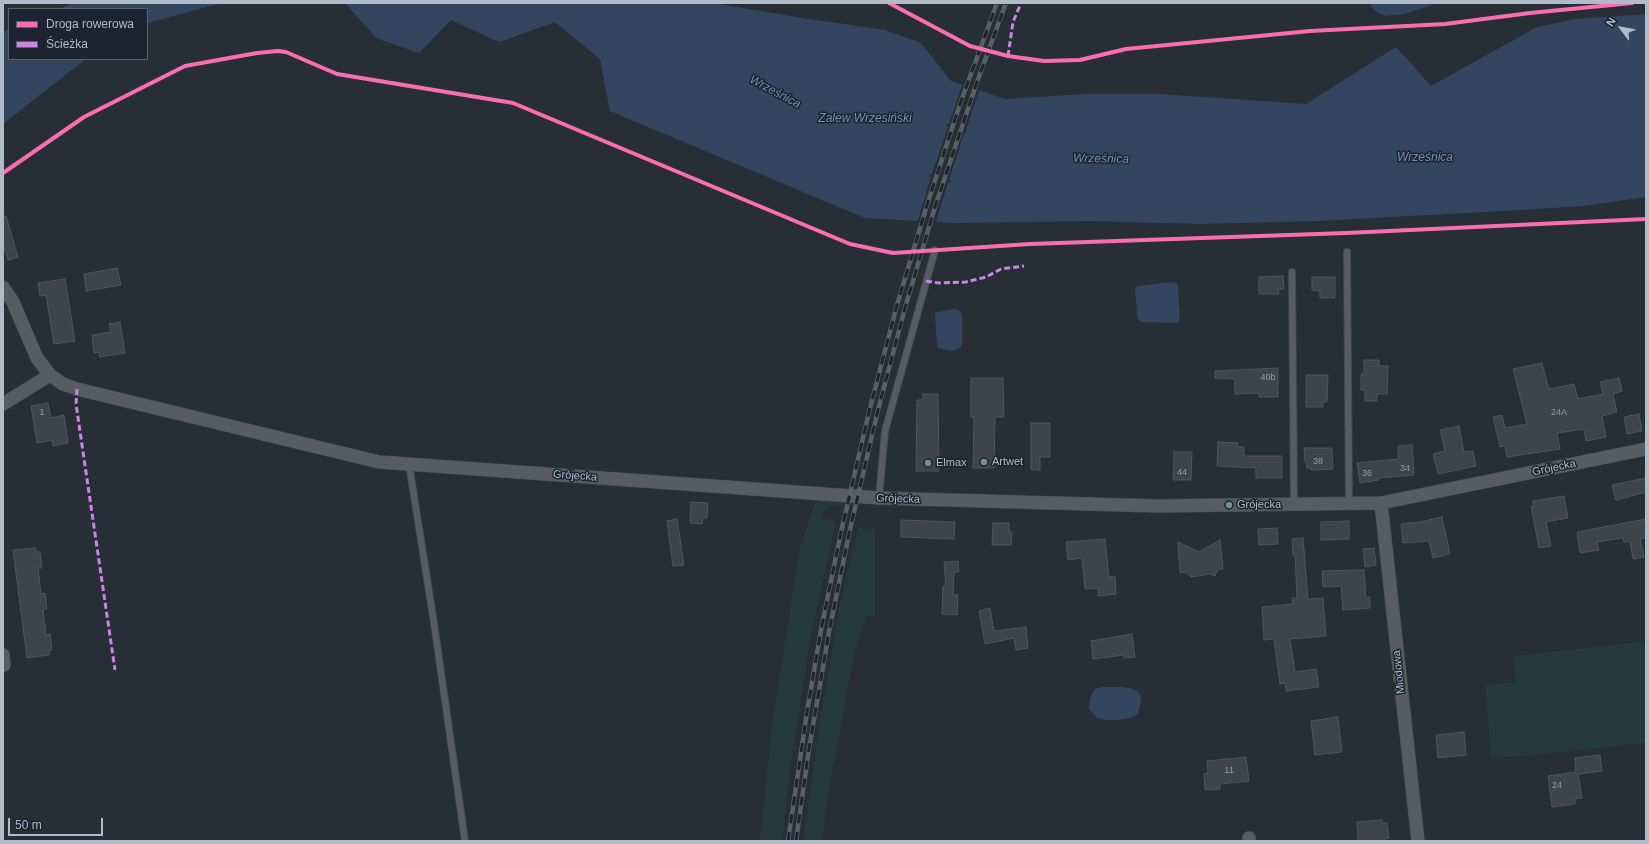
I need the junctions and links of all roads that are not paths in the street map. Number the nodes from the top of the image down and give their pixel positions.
1 (935, 250) dead end
2 (1347, 252) dead end
3 (1292, 272) dead end
4 (3, 287) edge
5 (50, 375) junction
6 (3, 404) edge
7 (1646, 449) edge
8 (409, 464) junction
9 (879, 498) junction
10 (1381, 503) junction
11 (1294, 504) junction
12 (1349, 504) junction
13 (465, 841) edge
14 (1418, 841) edge

1 - 9 lane
2 - 12 lane
3 - 11 lane
4 - 5 street
5 - 6 street
5 - 8 street, Grójecka
7 - 10 street, Grójecka
8 - 9 street, Grójecka
8 - 13 lane
9 - 11 street, Grójecka
10 - 12 street, Grójecka
10 - 14 street, Miodowa
11 - 12 street, Grójecka

